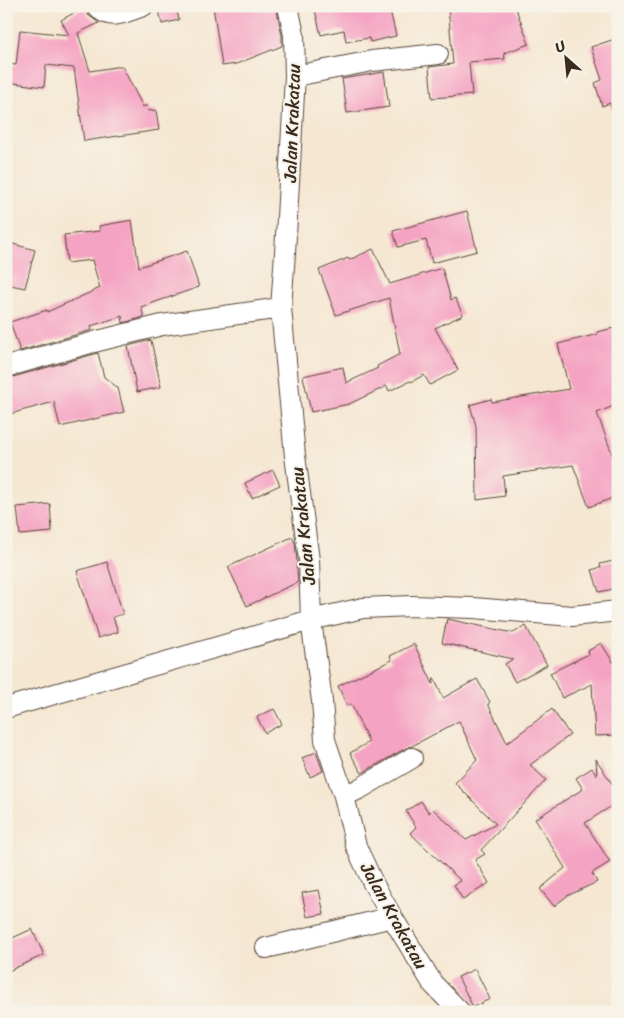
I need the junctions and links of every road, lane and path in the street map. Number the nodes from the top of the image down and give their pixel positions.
1 (96, 6) edge
2 (142, 6) edge
3 (288, 6) edge
4 (438, 54) dead end
5 (295, 76) junction
6 (281, 308) junction
7 (6, 367) edge
8 (618, 611) edge
9 (311, 620) junction
10 (6, 708) edge
11 (412, 758) dead end
12 (344, 796) junction
13 (392, 918) junction
14 (266, 948) dead end
15 (460, 1012) edge

1 - 2 street
3 - 5 street, Jalan Krakatau
4 - 5 street
5 - 6 street, Jalan Krakatau
6 - 7 street
6 - 9 street, Jalan Krakatau
8 - 9 street
9 - 10 street
9 - 12 street, Jalan Krakatau
11 - 12 street
12 - 13 street, Jalan Krakatau
13 - 14 street
13 - 15 street, Jalan Krakatau

